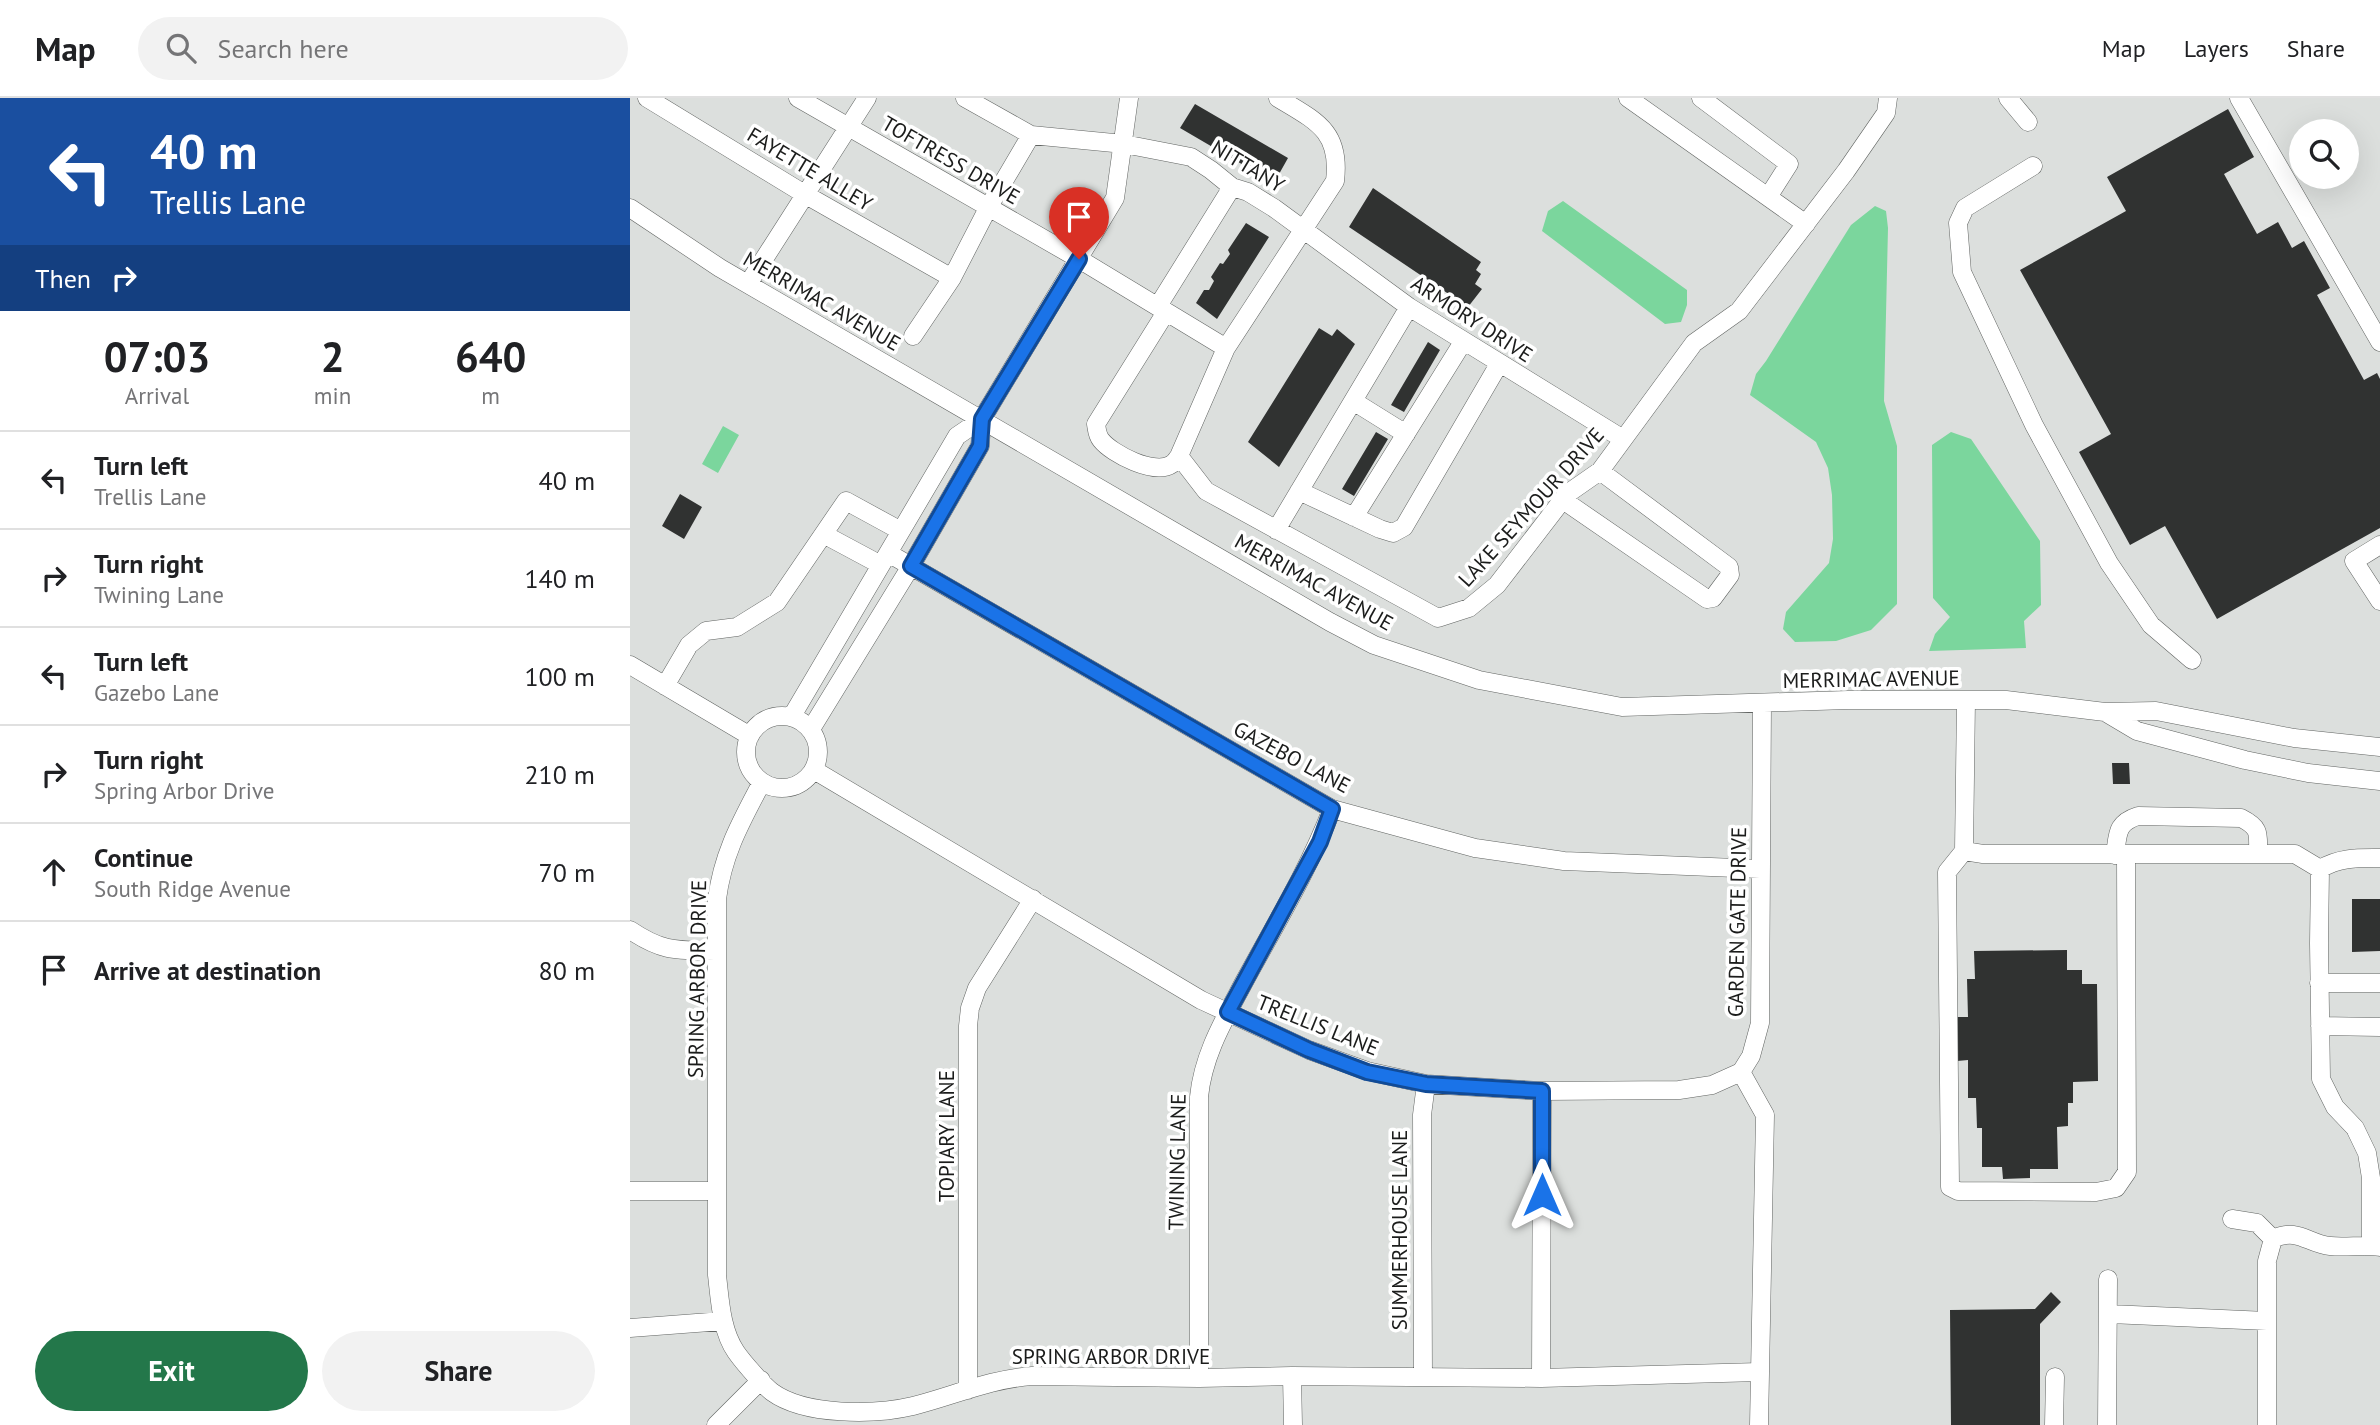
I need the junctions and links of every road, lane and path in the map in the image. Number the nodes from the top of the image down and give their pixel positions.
1 (798, 98) edge
2 (867, 98) edge
3 (965, 98) edge
4 (1129, 98) edge
5 (1278, 98) edge
6 (1628, 98) edge
7 (1701, 98) edge
8 (1888, 98) edge
9 (2008, 98) edge
10 (2239, 98) edge
11 (658, 101) edge
12 (2028, 122) dead end
13 (850, 128) junction
14 (1031, 135) junction
15 (1124, 144) junction
16 (2033, 166) dead end
17 (1232, 187) junction
18 (806, 195) junction
19 (1768, 197) junction
20 (630, 208) edge
21 (988, 208) junction
22 (1806, 224) junction
23 (1303, 228) junction
24 (1079, 259) junction
25 (952, 278) junction
26 (748, 284) junction
27 (1409, 307) junction
28 (1162, 309) junction
29 (913, 336) dead end
30 (1463, 342) junction
31 (2380, 342) edge
32 (1226, 348) junction
33 (1499, 364) junction
34 (1353, 401) junction
35 (982, 419) junction
36 (1406, 434) junction
37 (1623, 439) junction
38 (1179, 456) junction
39 (1600, 471) junction
40 (1299, 491) junction
41 (1563, 500) junction
42 (1354, 517) junction
43 (1276, 530) junction
44 (901, 531) junction
45 (825, 535) junction
46 (2380, 545) edge
47 (885, 559) junction
48 (911, 566) junction
49 (2380, 601) edge
50 (2192, 660) dead end
51 (630, 666) edge
52 (665, 686) junction
53 (1966, 700) junction
54 (1762, 704) junction
55 (2105, 712) junction
56 (792, 716) junction
57 (811, 729) junction
58 (750, 736) junction
59 (2380, 747) edge
60 (814, 770) junction
61 (2380, 781) edge
62 (762, 782) junction
63 (1332, 809) junction
64 (1964, 851) junction
65 (2258, 854) junction
66 (2121, 855) junction
67 (2380, 858) edge
68 (1760, 869) junction
69 (2320, 869) junction
70 (1032, 899) junction
71 (630, 930) edge
72 (717, 950) junction
73 (2380, 982) edge
74 (2319, 983) junction
75 (1228, 1012) junction
76 (2320, 1026) junction
77 (2380, 1027) edge
78 (1741, 1073) junction
79 (1426, 1084) junction
80 (1542, 1091) junction
81 (630, 1191) edge
82 (717, 1191) junction
83 (2232, 1219) dead end
84 (2273, 1240) junction
85 (2376, 1246) edge
86 (2108, 1279) dead end
87 (2110, 1314) junction
88 (723, 1321) junction
89 (2267, 1321) junction
90 (630, 1328) edge
91 (1759, 1372) junction
92 (1292, 1376) junction
93 (1423, 1376) junction
94 (2055, 1377) dead end
95 (1199, 1378) junction
96 (1541, 1378) junction
97 (761, 1380) junction
98 (968, 1390) junction
99 (716, 1425) edge
100 (1293, 1425) edge
101 (1759, 1425) edge
102 (2054, 1425) edge
103 (2108, 1425) edge
104 (2267, 1425) edge

1 - 13 street, TOFTRESS DRIVE
2 - 13 street
3 - 14 street
4 - 15 street
5 - 23 street
6 - 19 street
7 - 19 street
8 - 22 street, LAKE SEYMOUR DRIVE
9 - 12 street
10 - 31 street
11 - 18 street, FAYETTE ALLEY
13 - 18 street
13 - 21 street, TOFTRESS DRIVE
14 - 15 street, NITTANY
14 - 21 street
15 - 17 street, NITTANY
15 - 24 street
16 - 50 street
17 - 23 street, NITTANY
17 - 28 street
18 - 25 street, FAYETTE ALLEY
18 - 26 street
19 - 22 street
20 - 26 street, MERRIMAC AVENUE
21 - 24 street, TOFTRESS DRIVE
21 - 25 street
22 - 37 street, LAKE SEYMOUR DRIVE
23 - 27 street, ARMORY DRIVE
23 - 32 street
24 - 28 street, TOFTRESS DRIVE
24 - 35 street
25 - 29 street
26 - 35 street, MERRIMAC AVENUE
27 - 30 street, ARMORY DRIVE
27 - 34 street
28 - 32 street, TOFTRESS DRIVE
28 - 38 street
30 - 33 street, ARMORY DRIVE
30 - 36 street
32 - 38 street
33 - 37 street, ARMORY DRIVE
33 - 42 street
34 - 36 street
34 - 40 street
35 - 44 street
35 - 48 street
35 - 54 street, MERRIMAC AVENUE
36 - 42 street
37 - 39 street, LAKE SEYMOUR DRIVE
38 - 43 street, LAKE SEYMOUR DRIVE
39 - 41 street, LAKE SEYMOUR DRIVE
39 - 41 street
40 - 42 street
40 - 43 street
41 - 43 street, LAKE SEYMOUR DRIVE
44 - 45 street
44 - 47 street
45 - 47 street, GAZEBO LANE
45 - 52 street
46 - 49 street
47 - 48 street, GAZEBO LANE
47 - 56 street
48 - 57 street
48 - 63 street, GAZEBO LANE
51 - 52 street
52 - 58 street
53 - 54 street, MERRIMAC AVENUE
53 - 55 street, MERRIMAC AVENUE
53 - 64 street
54 - 68 street, GARDEN GATE DRIVE
55 - 59 street, MERRIMAC AVENUE
55 - 61 street, MERRIMAC AVENUE
56 - 57 street
56 - 58 street
57 - 60 street
58 - 62 street
60 - 62 street
60 - 70 street, TRELLIS LANE
62 - 72 street, SPRING ARBOR DRIVE
63 - 68 street, GAZEBO LANE
63 - 75 street, TWINING LANE
64 - 66 street
64 - 66 street
65 - 66 street
65 - 66 street
65 - 69 street
67 - 69 street
68 - 78 street, GARDEN GATE DRIVE
69 - 74 street
70 - 75 street, TRELLIS LANE
70 - 98 street, TOPIARY LANE
71 - 72 street
72 - 82 street, SPRING ARBOR DRIVE
73 - 74 street
74 - 76 street
75 - 79 street, TRELLIS LANE
75 - 95 street, TWINING LANE
76 - 77 street
76 - 85 street
78 - 80 street, TRELLIS LANE
78 - 91 street
79 - 80 street, TRELLIS LANE
79 - 93 street, SUMMERHOUSE LANE
80 - 96 street
81 - 82 street
82 - 88 street, SPRING ARBOR DRIVE
83 - 84 street
84 - 85 street
84 - 89 street
86 - 87 street
87 - 89 street
87 - 103 street
88 - 90 street
88 - 97 street, SPRING ARBOR DRIVE
89 - 104 street
91 - 96 street, SPRING ARBOR DRIVE
91 - 101 street
92 - 93 street, SPRING ARBOR DRIVE
92 - 95 street, SPRING ARBOR DRIVE
92 - 100 street
93 - 96 street, SPRING ARBOR DRIVE
94 - 102 street
95 - 98 street, SPRING ARBOR DRIVE
97 - 98 street, SPRING ARBOR DRIVE
97 - 99 street

